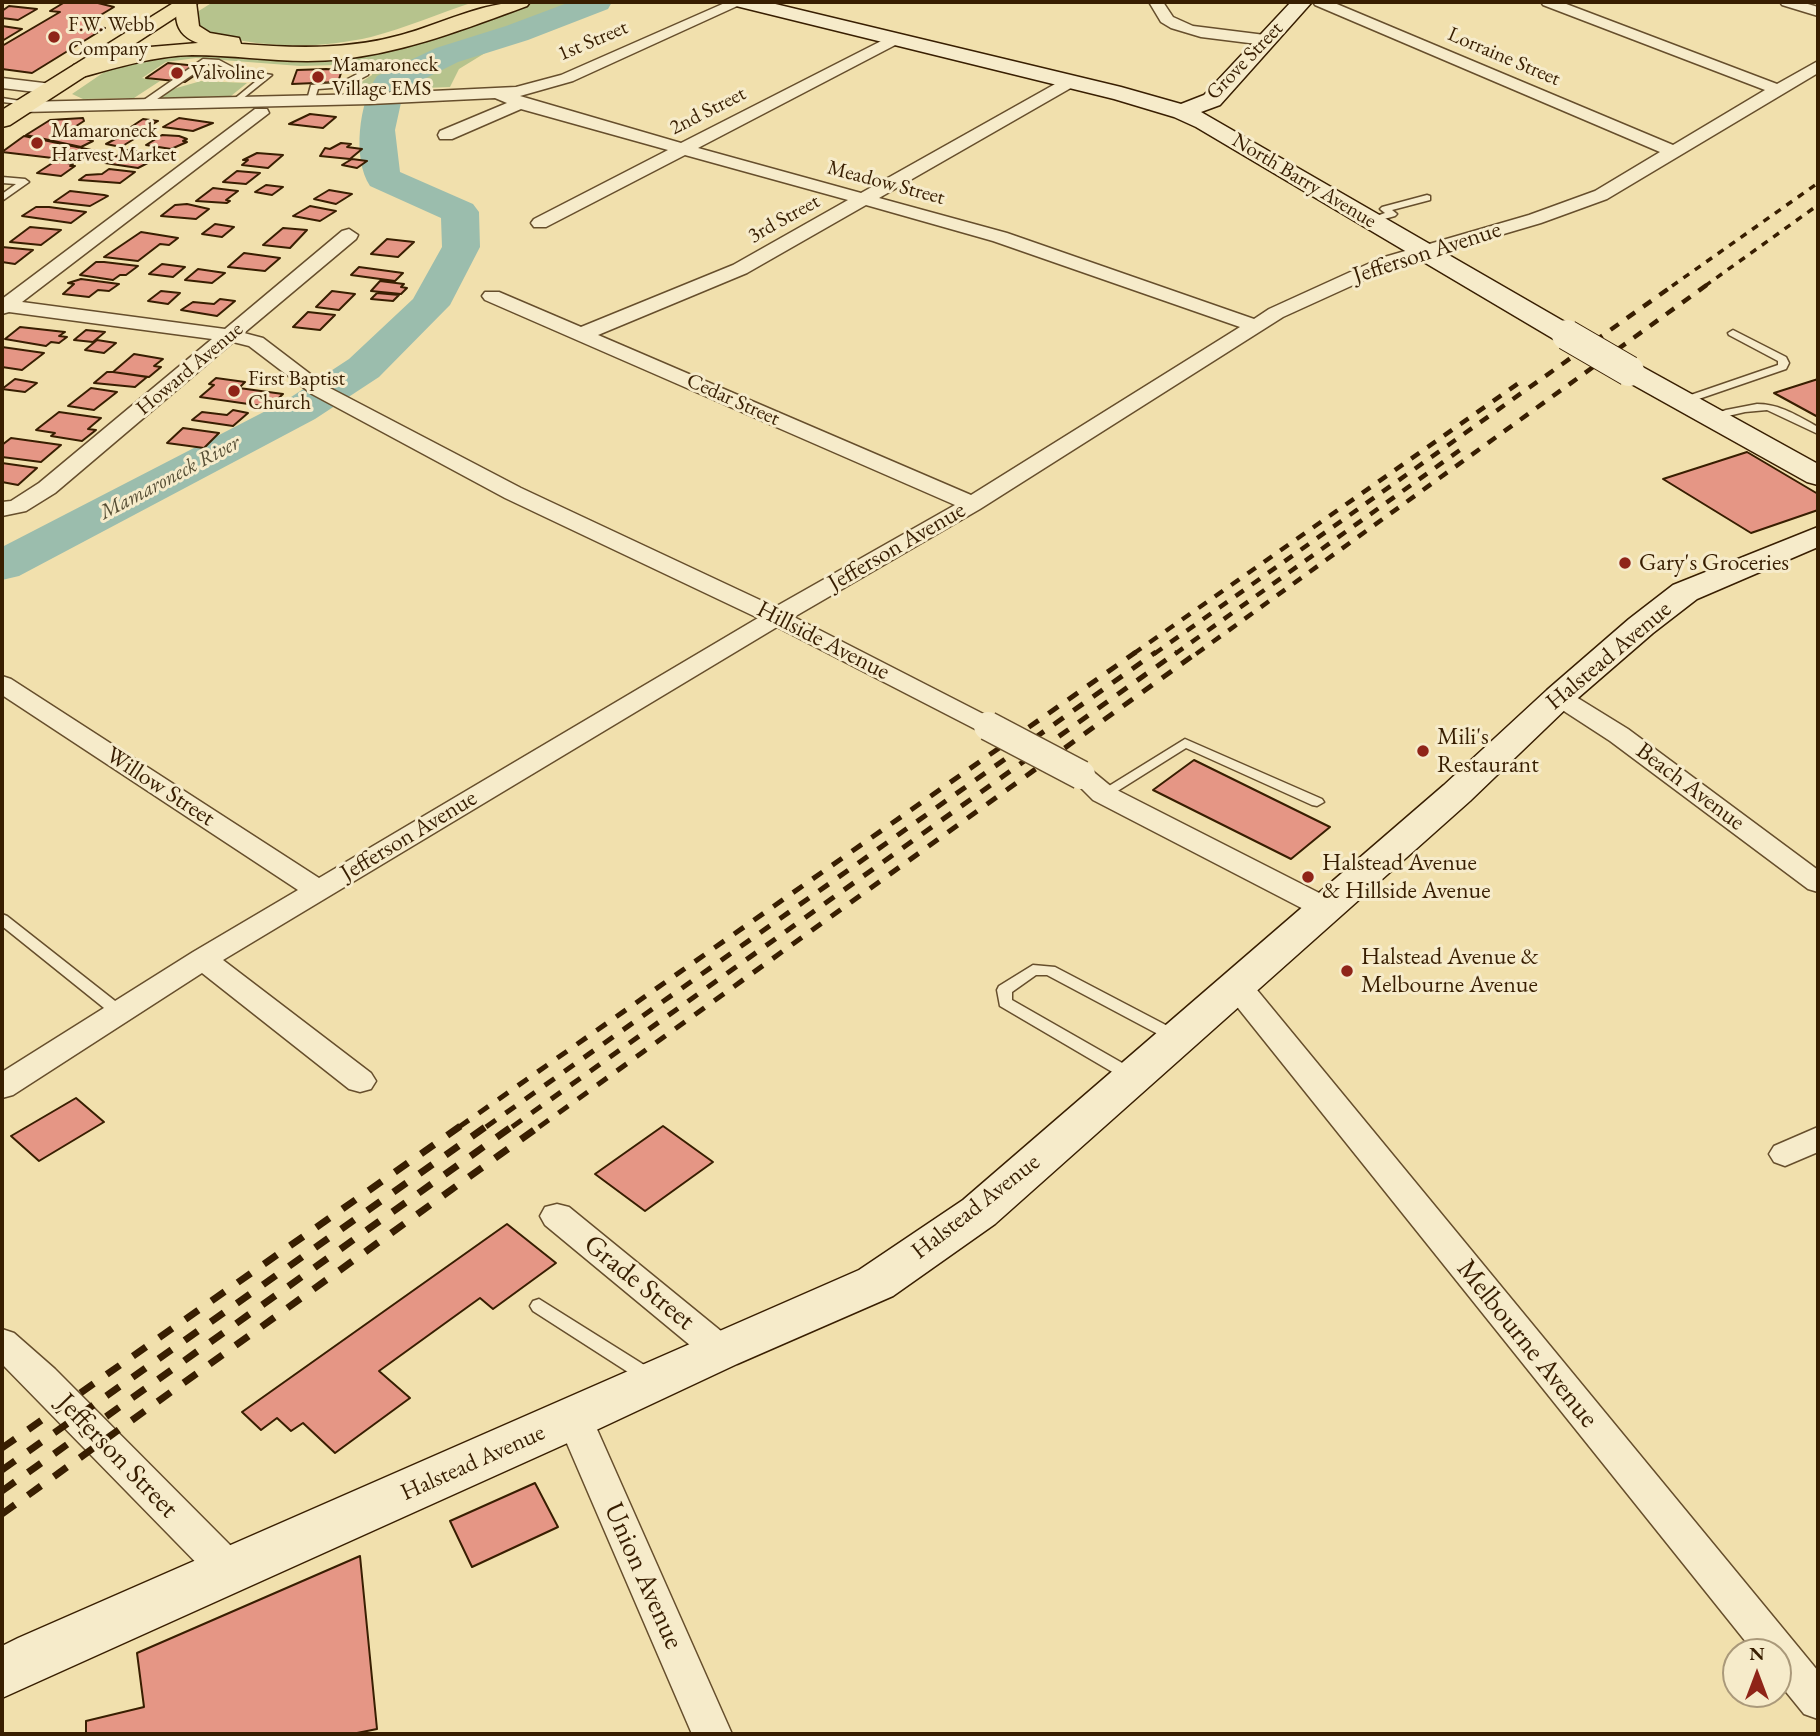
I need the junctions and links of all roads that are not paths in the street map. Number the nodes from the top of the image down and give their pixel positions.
1 (188, 2) edge
2 (496, 2) edge
3 (520, 2) edge
4 (741, 2) edge
5 (1156, 2) edge
6 (1302, 2) edge
7 (1320, 2) edge
8 (1548, 2) edge
9 (1787, 2) edge
10 (1818, 12) edge
11 (897, 39) junction
12 (1265, 40) junction
13 (206, 61) junction
14 (219, 62) junction
15 (1818, 66) edge
16 (366, 67) dead end
17 (82, 70) junction
18 (1070, 82) junction
19 (2, 83) edge
20 (168, 87) junction
21 (52, 89) junction
22 (314, 90) junction
23 (1779, 90) junction
24 (500, 94) junction
25 (236, 102) junction
26 (522, 102) junction
27 (18, 103) edge
28 (139, 104) junction
29 (1182, 112) junction
30 (261, 113) dead end
31 (2, 120) edge
32 (446, 135) dead end
33 (682, 150) junction
34 (1672, 152) junction
35 (2, 180) edge
36 (2, 198) edge
37 (1427, 198) dead end
38 (864, 201) junction
39 (1370, 220) junction
40 (540, 223) dead end
41 (349, 235) dead end
42 (1422, 251) junction
43 (492, 296) dead end
44 (3, 306) edge
45 (1256, 326) junction
46 (1733, 333) dead end
47 (583, 334) junction
48 (231, 336) junction
49 (1682, 401) junction
50 (1711, 416) junction
51 (1818, 431) edge
52 (1818, 476) edge
53 (972, 505) junction
54 (2, 509) edge
55 (1818, 537) edge
56 (776, 617) junction
57 (2, 684) edge
58 (1559, 697) junction
59 (1103, 794) junction
60 (1317, 802) dead end
61 (1818, 883) edge
62 (318, 890) junction
63 (1325, 908) junction
64 (2, 919) edge
65 (203, 959) junction
66 (1237, 986) junction
67 (119, 1012) junction
68 (1178, 1038) junction
69 (1133, 1077) junction
70 (360, 1081) dead end
71 (2, 1087) edge
72 (1818, 1138) edge
73 (1785, 1154) dead end
74 (558, 1216) dead end
75 (539, 1306) dead end
76 (2, 1343) edge
77 (720, 1350) junction
78 (655, 1381) junction
79 (574, 1418) junction
80 (230, 1571) junction
81 (19, 1664) edge
82 (1818, 1701) edge
83 (712, 1734) edge

1 - 2 main road
1 - 17 main road
3 - 17 main road
4 - 11 street, North Barry Avenue
4 - 24 street, 1st Street
5 - 12 street
6 - 12 street, Grove Street
7 - 34 street, Lorraine Street
8 - 23 street
9 - 10 street
11 - 18 street, North Barry Avenue
11 - 33 street, 2nd Street
12 - 29 street, Grove Street
13 - 14 lane
13 - 20 lane
13 - 28 lane
14 - 20 lane
14 - 25 lane
15 - 23 street, Jefferson Avenue
16 - 22 lane
17 - 21 main road
18 - 29 street, North Barry Avenue
18 - 38 street, 3rd Street
19 - 21 street
20 - 28 lane
21 - 27 main road
22 - 24 street
22 - 25 street
23 - 34 street, Jefferson Avenue
24 - 26 street, Meadow Street
25 - 28 street
26 - 32 street
26 - 33 street, Meadow Street
27 - 28 street
27 - 31 main road
29 - 39 street, North Barry Avenue
30 - 44 street
33 - 38 street, Meadow Street
33 - 40 street, 2nd Street
34 - 42 street, Jefferson Avenue
35 - 36 lane
37 - 39 lane
38 - 45 street, Meadow Street
38 - 47 street, 3rd Street
39 - 42 street, North Barry Avenue
41 - 48 street, Howard Avenue
42 - 45 street, Jefferson Avenue
42 - 49 street, North Barry Avenue, bridge
43 - 47 street, Cedar Street
44 - 48 street, Hillside Avenue
45 - 53 street, Jefferson Avenue
46 - 49 lane
47 - 53 street, Cedar Street
48 - 54 street, Howard Avenue
48 - 56 street, Hillside Avenue
49 - 50 street, North Barry Avenue
50 - 51 lane
50 - 52 street, North Barry Avenue
53 - 56 street, Jefferson Avenue
55 - 58 street, Halstead Avenue
56 - 59 street, Hillside Avenue, bridge
56 - 62 street, Jefferson Avenue
57 - 62 street, Willow Street
58 - 61 street, Beach Avenue
58 - 63 street, Halstead Avenue
59 - 60 lane
59 - 63 street, Hillside Avenue
62 - 65 street, Jefferson Avenue
63 - 66 street, Halstead Avenue
64 - 67 lane
65 - 67 street, Jefferson Avenue
65 - 70 street
66 - 68 street, Halstead Avenue
66 - 82 street, Melbourne Avenue
67 - 71 street, Jefferson Avenue
68 - 69 street, Halstead Avenue
68 - 69 lane
69 - 77 street, Halstead Avenue
72 - 73 street
74 - 77 street, Grade Street
75 - 78 lane
76 - 80 street, Jefferson Street
77 - 78 street, Halstead Avenue
78 - 79 street, Halstead Avenue
79 - 80 street, Halstead Avenue
79 - 83 street, Union Avenue
80 - 81 street, Halstead Avenue

